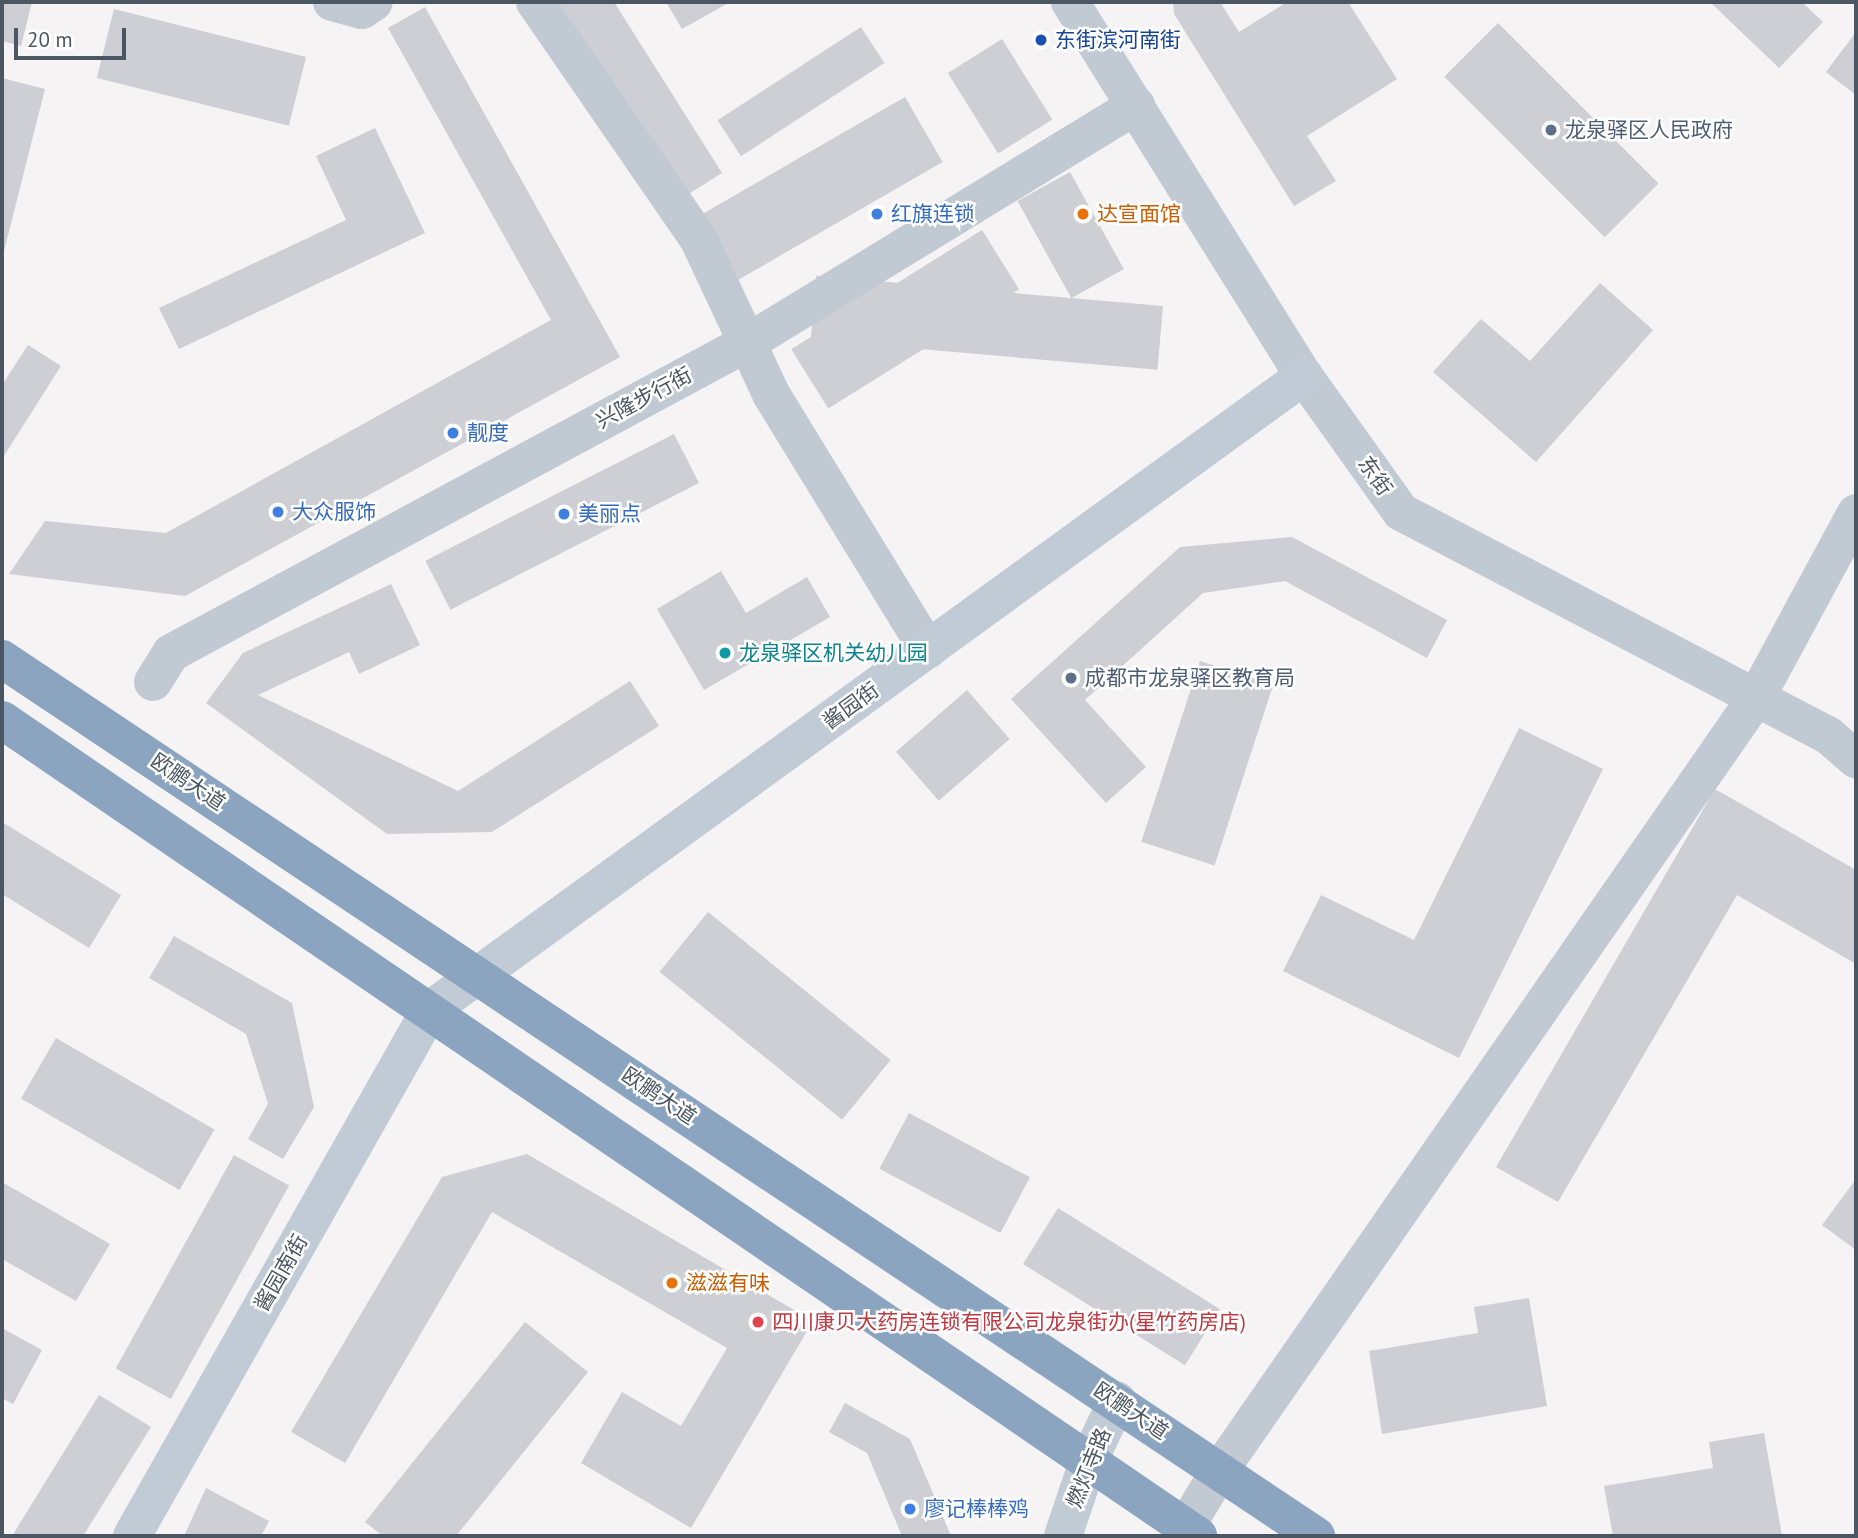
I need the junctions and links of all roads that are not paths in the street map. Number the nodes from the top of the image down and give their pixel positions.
1 (331, 2) edge
2 (374, 2) edge
3 (535, 2) edge
4 (1070, 2) edge
5 (1136, 106) junction
6 (747, 343) junction
7 (1304, 376) junction
8 (1856, 513) edge
9 (928, 650) junction
10 (2, 659) edge
11 (153, 682) dead end
12 (1756, 698) junction
13 (2, 720) edge
14 (1856, 759) edge
15 (477, 976) junction
16 (430, 1010) junction
17 (1117, 1401) junction
18 (1088, 1462) junction
19 (1220, 1470) junction
20 (1191, 1532) edge
21 (132, 1536) edge
22 (1063, 1536) edge
23 (1315, 1536) edge

1 - 2 street
3 - 6 street
4 - 5 street, 东街
5 - 6 street, 兴隆步行街
5 - 7 street, 东街
6 - 9 street
6 - 11 street, 兴隆步行街
7 - 9 street, 酱园街
7 - 12 street, 东街
8 - 12 street
9 - 15 street, 酱园街
10 - 15 highway, 欧鹏大道
12 - 14 street, 东街
12 - 19 street
13 - 16 highway
15 - 16 street, 酱园街
15 - 17 highway, 欧鹏大道
16 - 18 highway
16 - 21 street, 酱园南街
17 - 18 street, 燃灯寺路
17 - 19 highway, 欧鹏大道
18 - 20 highway
18 - 22 street, 燃灯寺路
19 - 20 street
19 - 23 highway, 欧鹏大道

